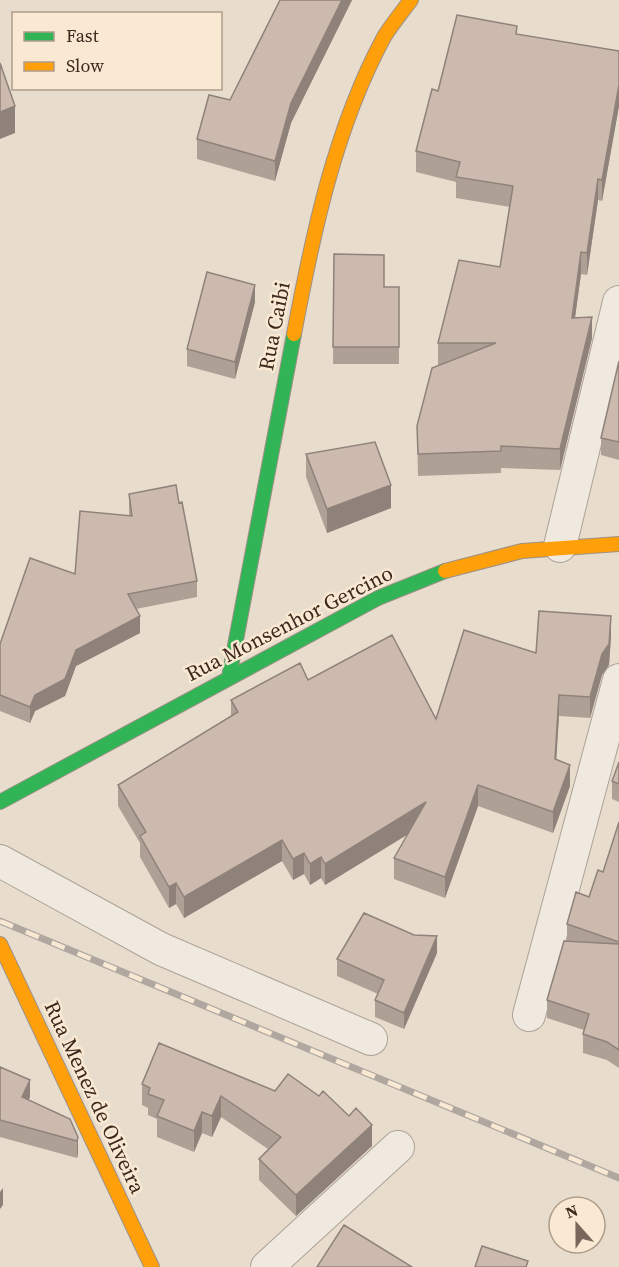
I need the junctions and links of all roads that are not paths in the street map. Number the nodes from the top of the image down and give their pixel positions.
1 (411, 0) edge
2 (619, 302) edge
3 (619, 544) edge
4 (560, 546) junction
5 (229, 677) junction
6 (619, 680) edge
7 (43, 779) junction
8 (11, 780) dead end
9 (0, 802) edge
10 (0, 861) edge
11 (0, 944) edge
12 (529, 1016) dead end
13 (371, 1040) dead end
14 (398, 1147) dead end
15 (152, 1267) edge
16 (267, 1267) edge

1 - 5 main road, Rua Caibi
2 - 4 street
3 - 4 main road, Rua Monsenhor Gercino
4 - 5 main road, Rua Monsenhor Gercino
5 - 7 main road, Rua Monsenhor Gercino
6 - 12 street
7 - 8 main road
7 - 9 main road, Rua Monsenhor Gercino
10 - 13 street
11 - 15 main road, Rua Menez de Oliveira
14 - 16 street

